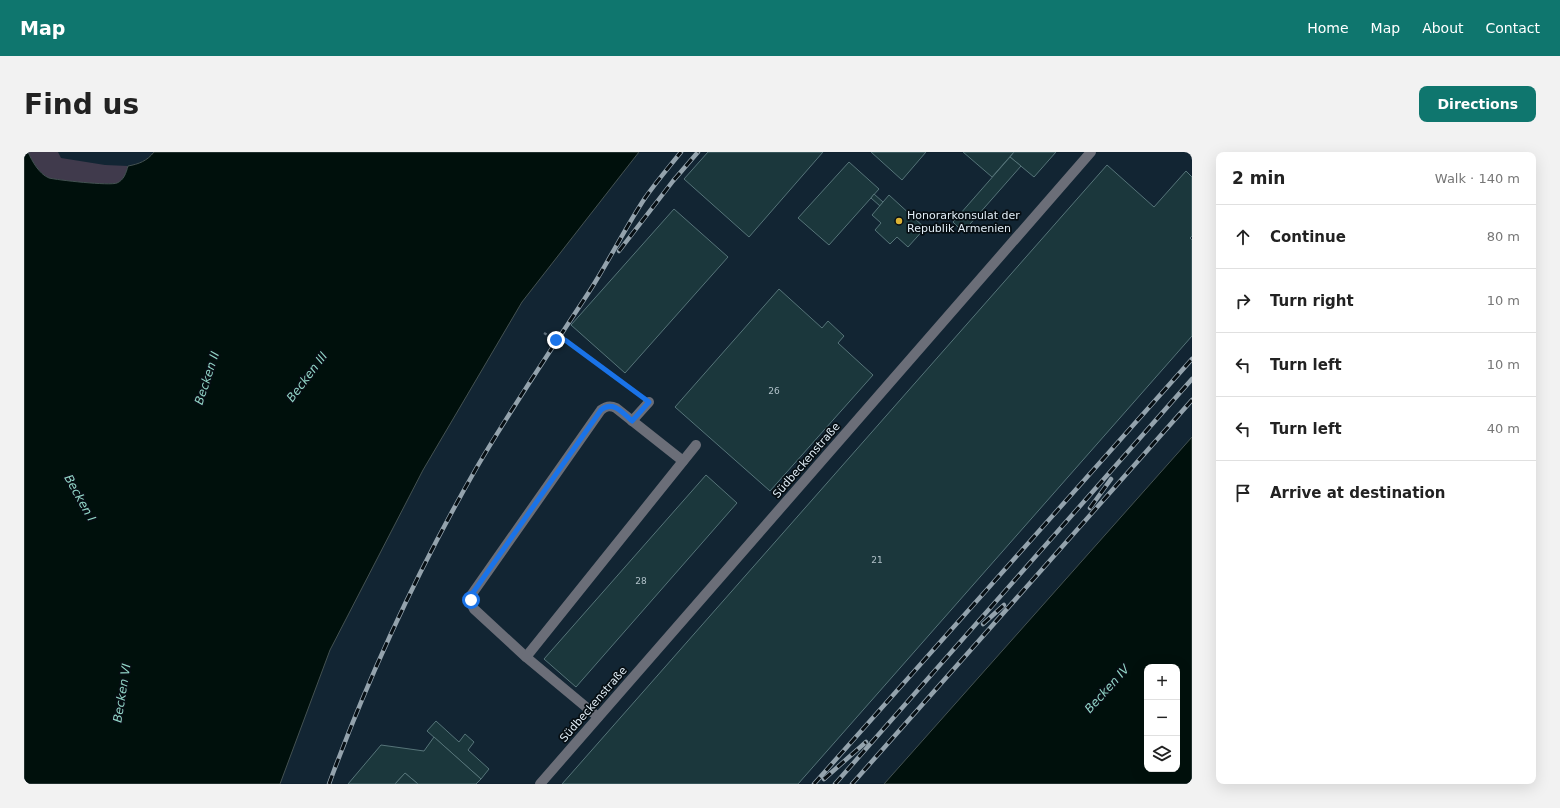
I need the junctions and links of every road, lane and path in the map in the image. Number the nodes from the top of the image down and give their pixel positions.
1 (1091, 152) edge
2 (544, 333) dead end
3 (649, 402) joint
4 (632, 421) junction
5 (696, 445) dead end
6 (683, 461) junction
7 (526, 657) junction
8 (598, 717) junction
9 (540, 784) edge

1 - 8 street, Südbeckenstraße
2 - 3 path
3 - 4 street
4 - 6 street
4 - 7 street
5 - 6 street
6 - 7 street
7 - 8 street
8 - 9 street, Südbeckenstraße

